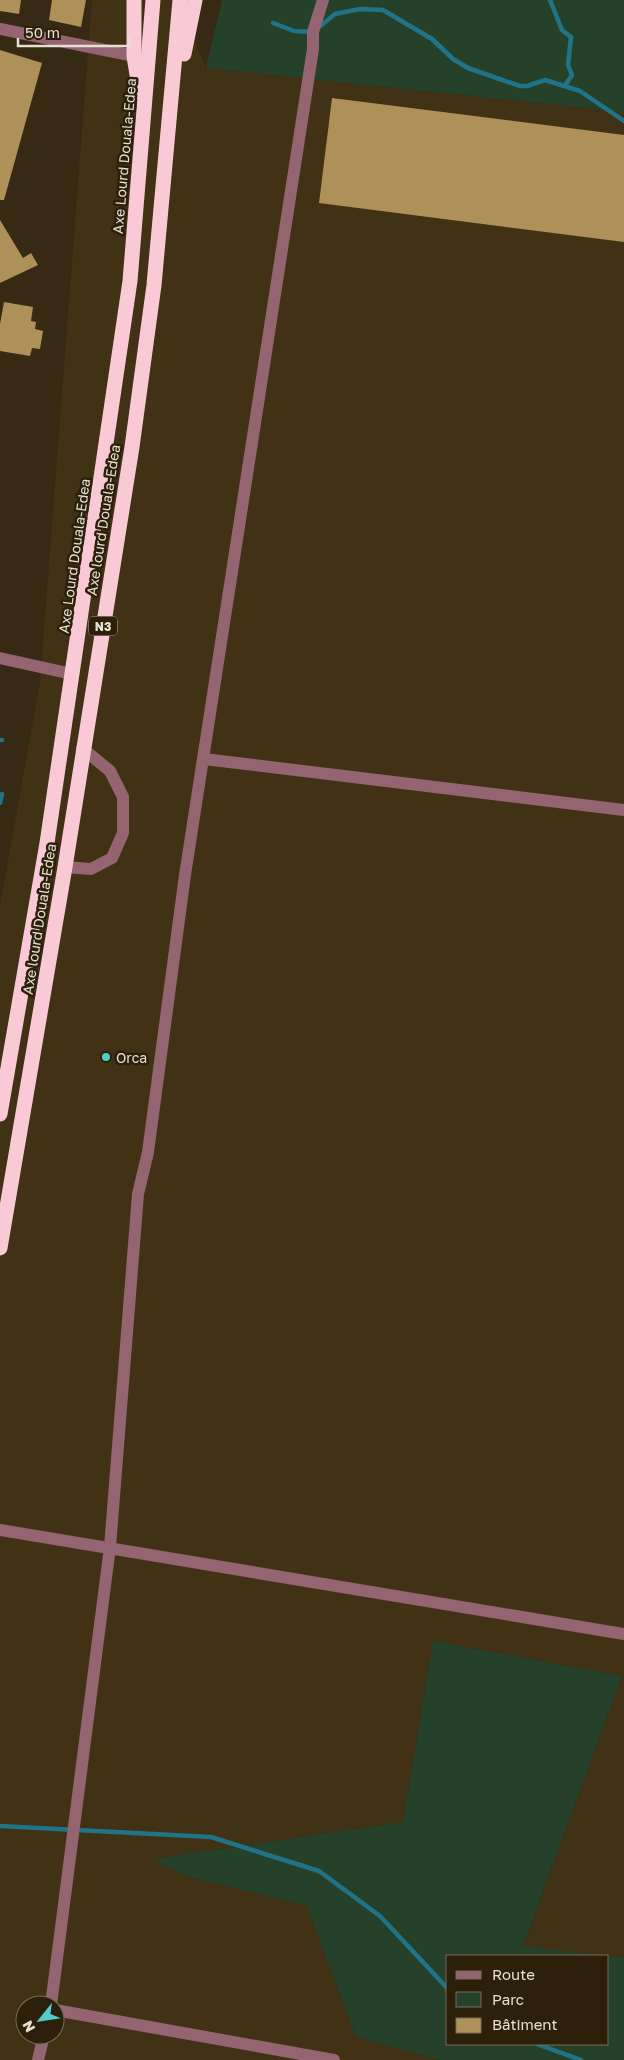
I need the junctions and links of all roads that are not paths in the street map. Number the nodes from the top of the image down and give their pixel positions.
1 (134, 0) edge
2 (154, 0) edge
3 (180, 0) edge
4 (195, 0) edge
5 (322, 0) edge
6 (0, 29) edge
7 (134, 56) junction
8 (143, 119) junction
9 (170, 121) junction
10 (0, 658) edge
11 (72, 674) junction
12 (82, 748) junction
13 (204, 760) junction
14 (624, 810) edge
15 (65, 867) junction
16 (1, 1108) edge
17 (0, 1248) edge
18 (0, 1530) edge
19 (110, 1548) junction
20 (624, 1634) edge
21 (52, 1995) edge
22 (65, 2012) edge
23 (42, 2045) edge
24 (38, 2060) edge
25 (334, 2060) edge

1 - 7 highway
2 - 8 highway, Axe Lourd Douala-Edea / N3
3 - 9 highway, Axe lourd Douala-Edea / N3
4 - 9 highway
5 - 13 street
6 - 7 street
7 - 8 highway
8 - 11 highway, Axe Lourd Douala-Edea / N3
9 - 12 highway, Axe lourd Douala-Edea / N3
10 - 11 street
11 - 16 highway, Axe Lourd Douala-Edea / N3
12 - 15 highway, Axe lourd Douala-Edea / N3
12 - 15 street
13 - 14 street
13 - 19 street
15 - 17 highway, Axe lourd Douala-Edea / N3
18 - 19 street
19 - 20 street
19 - 21 street
22 - 25 street
23 - 24 street

